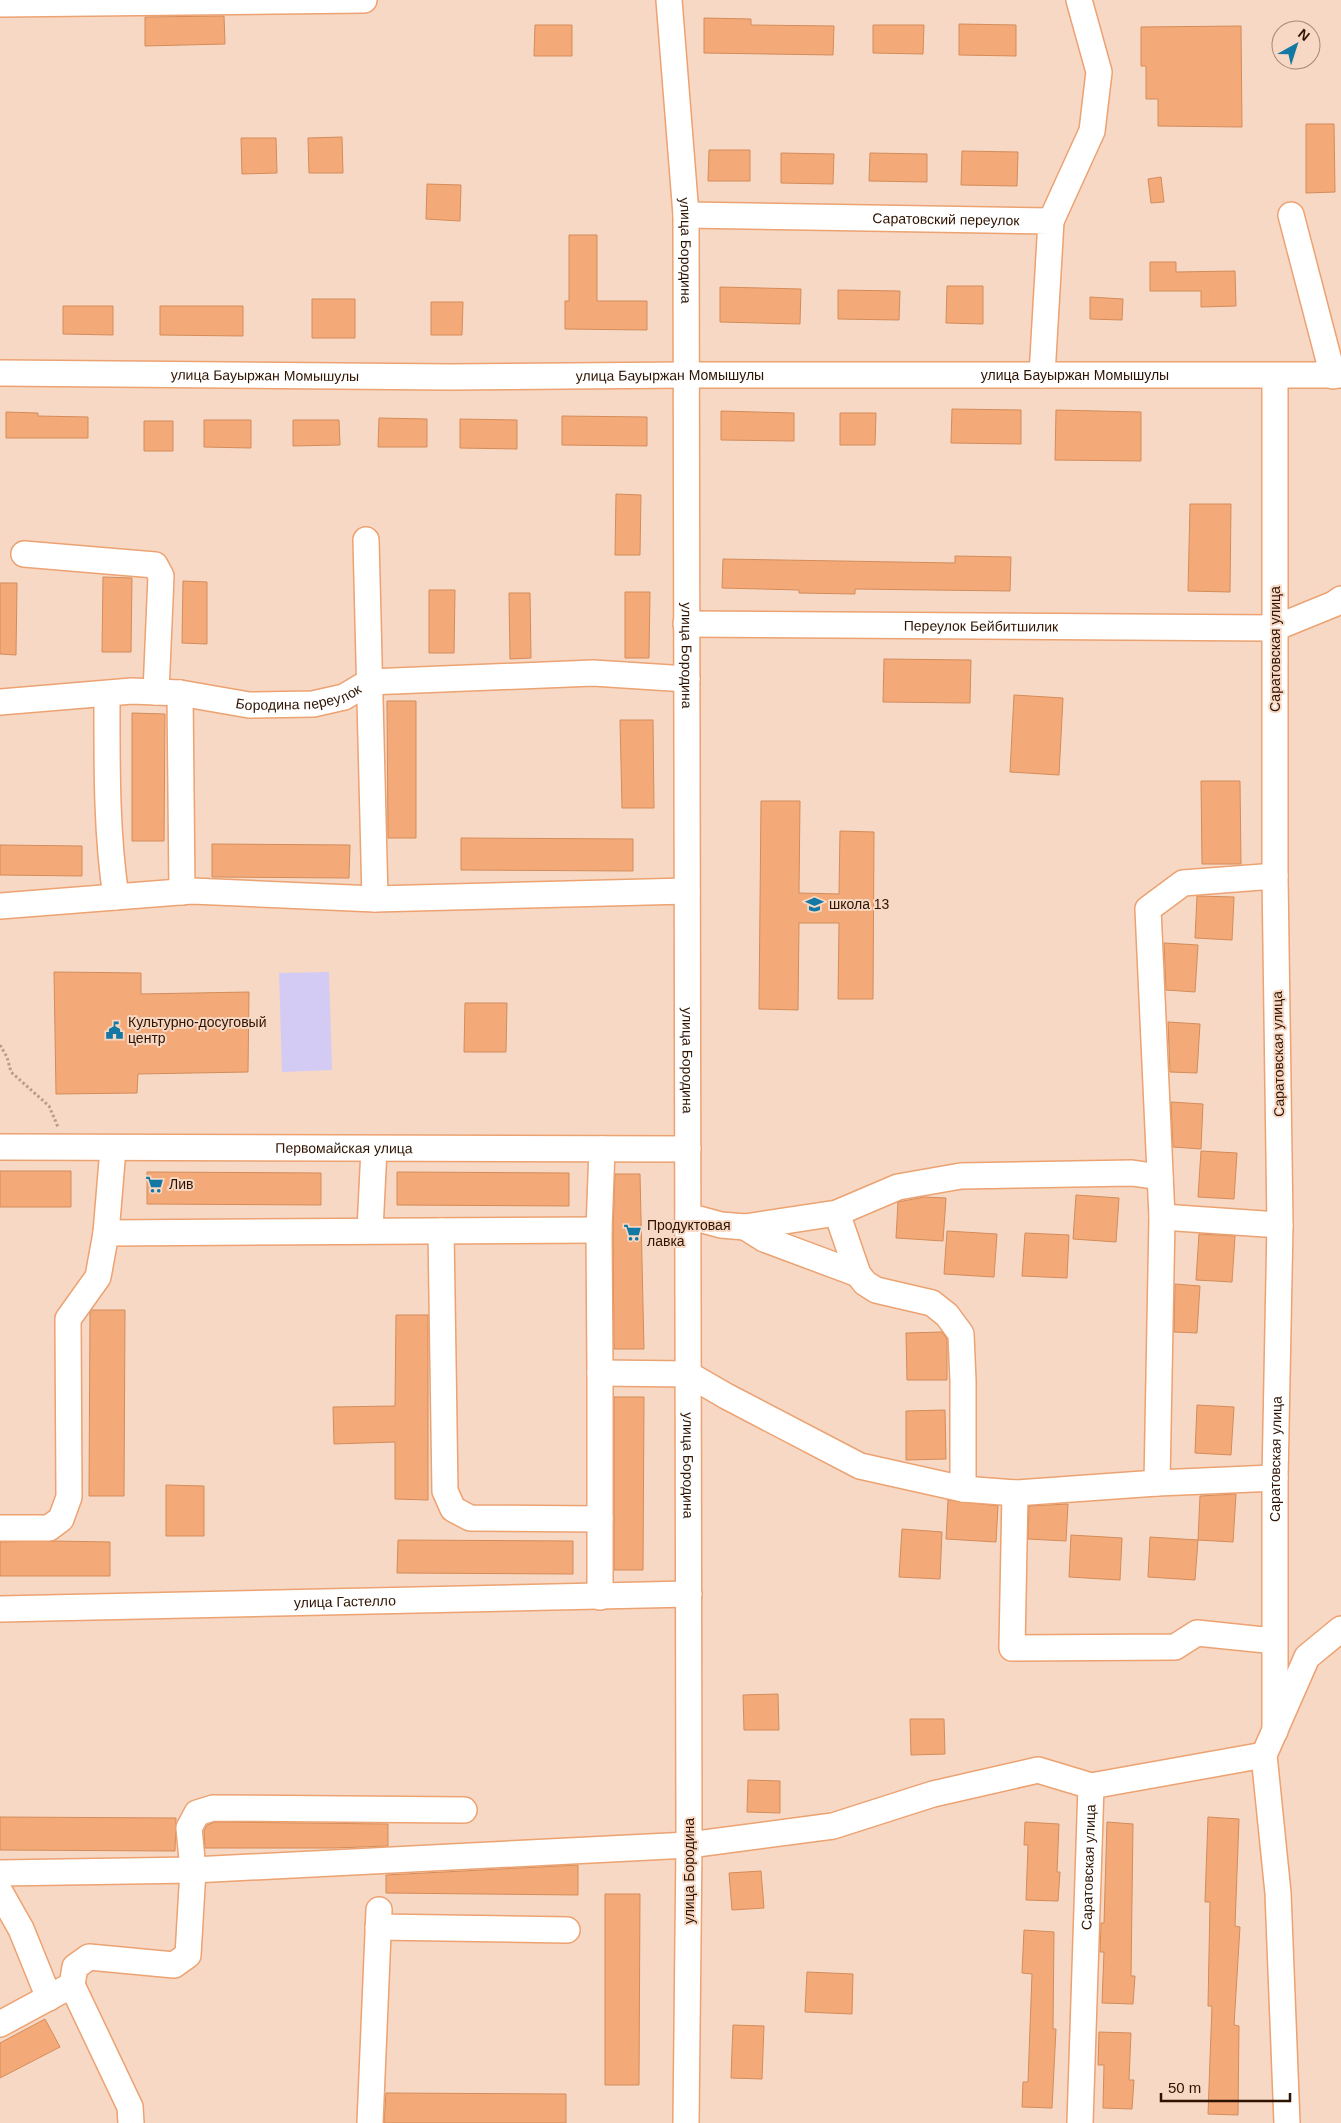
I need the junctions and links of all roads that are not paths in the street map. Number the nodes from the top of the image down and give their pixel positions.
1 (364, 0) edge
2 (670, 0) edge
3 (1080, 0) edge
4 (0, 4) edge
5 (686, 215) junction
6 (1292, 215) dead end
7 (1051, 221) junction
8 (0, 373) edge
9 (686, 374) junction
10 (1042, 375) junction
11 (1337, 375) edge
12 (1275, 376) junction
13 (366, 540) dead end
14 (24, 554) dead end
15 (1341, 599) edge
16 (686, 624) junction
17 (1275, 628) junction
18 (686, 679) junction
19 (369, 682) junction
20 (168, 692) junction
21 (107, 694) junction
22 (0, 702) edge
23 (1275, 876) junction
24 (182, 892) junction
25 (687, 892) junction
26 (116, 897) junction
27 (375, 899) junction
28 (0, 906) edge
29 (0, 1147) edge
30 (112, 1149) junction
31 (374, 1149) junction
32 (602, 1149) junction
33 (688, 1149) junction
34 (1160, 1177) junction
35 (837, 1213) junction
36 (688, 1216) junction
37 (1162, 1217) junction
38 (1280, 1224) junction
39 (745, 1227) junction
40 (370, 1230) junction
41 (598, 1230) junction
42 (441, 1231) junction
43 (106, 1233) junction
44 (858, 1274) junction
45 (600, 1373) junction
46 (688, 1374) junction
47 (1275, 1478) junction
48 (1157, 1483) junction
49 (963, 1490) junction
50 (1015, 1492) junction
51 (600, 1519) junction
52 (0, 1528) edge
53 (689, 1594) junction
54 (600, 1597) junction
55 (0, 1609) edge
56 (1341, 1629) edge
57 (1274, 1641) junction
58 (1274, 1732) junction
59 (1264, 1754) junction
60 (1091, 1786) junction
61 (464, 1810) dead end
62 (690, 1845) junction
63 (193, 1870) junction
64 (0, 1872) edge
65 (2, 1901) edge
66 (567, 1930) dead end
67 (72, 1985) junction
68 (49, 1998) junction
69 (0, 2024) edge
70 (131, 2123) edge
71 (370, 2123) edge
72 (686, 2123) edge
73 (1080, 2123) edge
74 (1287, 2123) edge

1 - 4 street
2 - 5 street, улица Бородина
3 - 7 street
5 - 7 street, Саратовский переулок
5 - 9 street, улица Бородина
6 - 11 street
7 - 10 street
8 - 9 street, улица Бауыржан Момышулы
9 - 10 street, улица Бауыржан Момышулы
9 - 16 street, улица Бородина
10 - 12 street, улица Бауыржан Момышулы
11 - 12 street, улица Бауыржан Момышулы
12 - 17 street, Саратовская улица
13 - 19 street
14 - 20 street
15 - 17 street
16 - 17 street, Переулок Бейбитшилик
16 - 18 street, улица Бородина
17 - 23 street, Саратовская улица
18 - 19 street, Бородина переулок
18 - 25 street, улица Бородина
19 - 20 street, Бородина переулок
19 - 27 street
20 - 21 street, Бородина переулок
20 - 24 street
21 - 22 street, Бородина переулок
21 - 26 street
23 - 34 street
23 - 38 street, Саратовская улица
24 - 26 street
24 - 27 street
25 - 27 street
25 - 33 street, улица Бородина
26 - 28 street
29 - 30 street, Первомайская улица
30 - 31 street, Первомайская улица
30 - 43 street
31 - 32 street, Первомайская улица
31 - 40 street
32 - 33 street, Первомайская улица
32 - 41 street
33 - 36 street, улица Бородина
34 - 35 street
34 - 37 street
35 - 39 street
35 - 44 street
36 - 39 street
36 - 46 street, улица Бородина
37 - 38 street
37 - 48 street
38 - 47 street, Саратовская улица
39 - 44 street
40 - 42 street
40 - 43 street
41 - 42 street
41 - 45 street
42 - 51 street
43 - 52 street
44 - 49 street
45 - 46 street
45 - 51 street
46 - 49 street
46 - 53 street, улица Бородина
47 - 48 street
47 - 57 street, Саратовская улица
48 - 50 street
49 - 50 street
50 - 57 street
51 - 54 street
53 - 54 street, улица Гастелло
53 - 62 street, улица Бородина
54 - 55 street, улица Гастелло
56 - 58 street
57 - 58 street, Саратовская улица
58 - 59 street
59 - 60 street, Саратовская улица
59 - 74 street
60 - 62 street
60 - 73 street, Саратовская улица
61 - 63 street
62 - 63 street
62 - 72 street, улица Бородина
63 - 64 street
63 - 67 street
65 - 68 street
66 - 71 street
67 - 68 street
67 - 70 street
68 - 69 street

